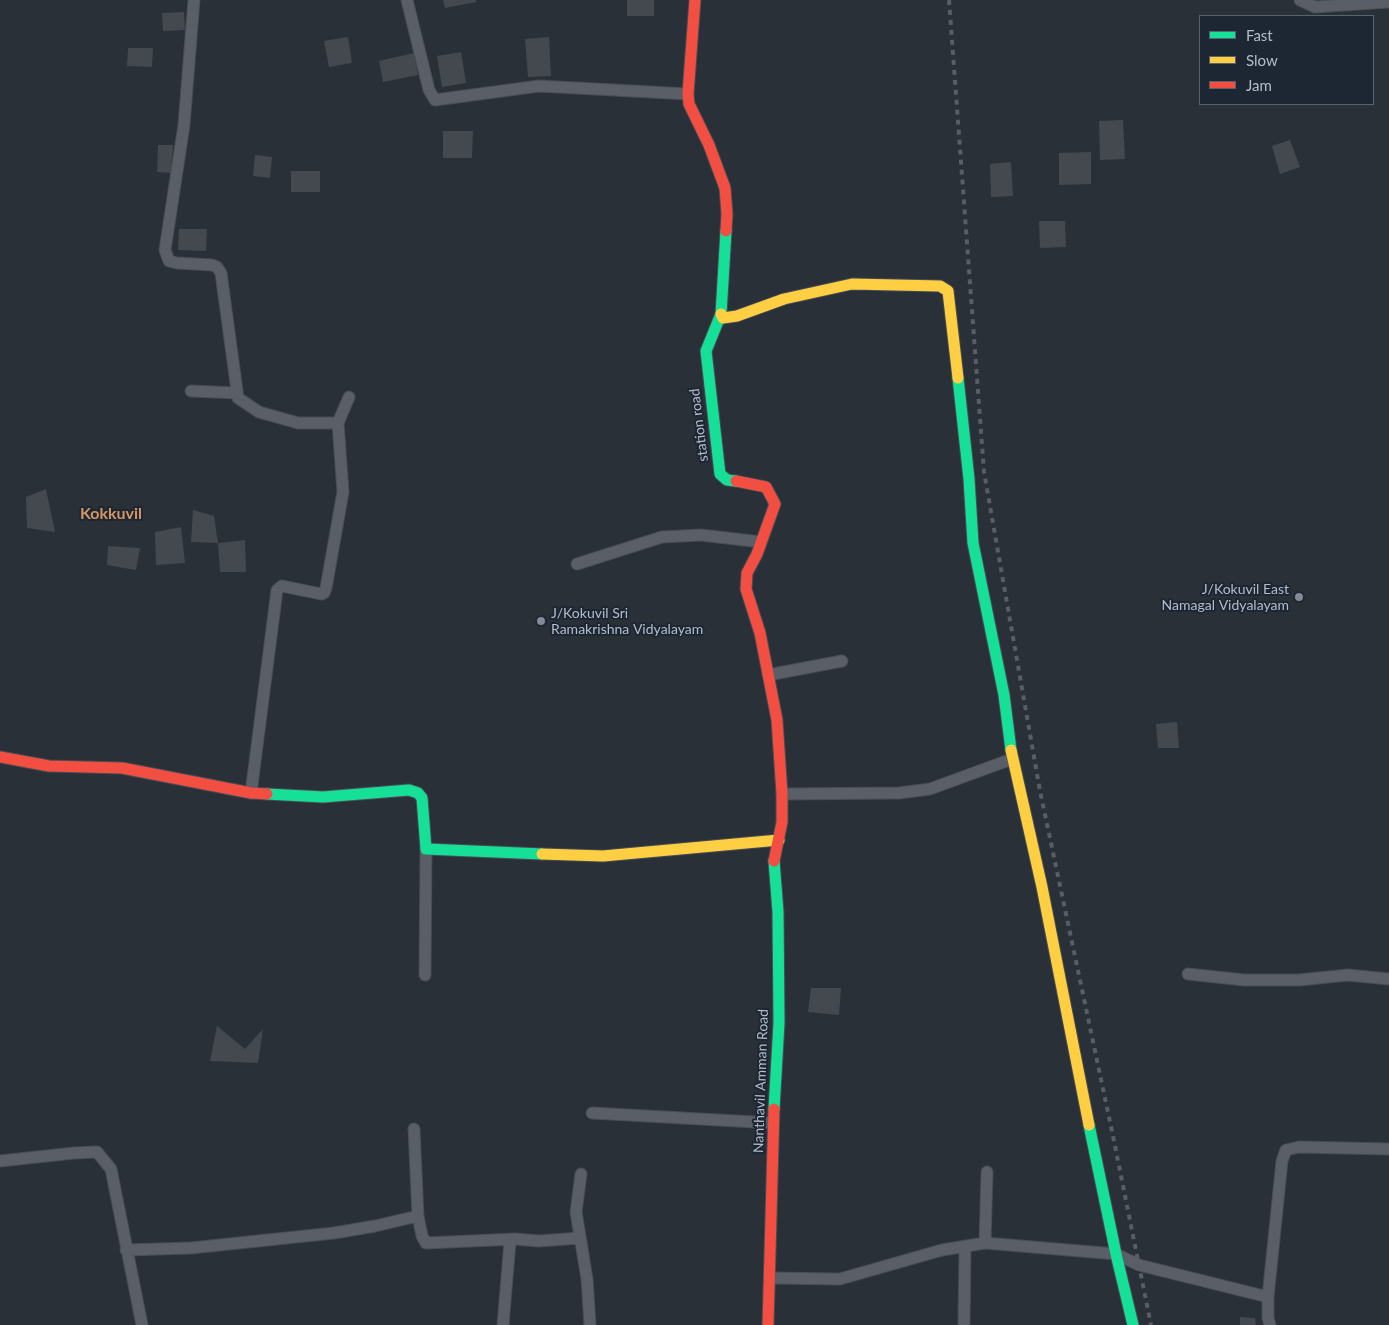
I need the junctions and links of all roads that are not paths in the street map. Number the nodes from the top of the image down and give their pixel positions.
1 (194, 0) edge
2 (407, 0) edge
3 (695, 0) edge
4 (1300, 0) edge
5 (1389, 2) edge
6 (688, 94) junction
7 (722, 314) junction
8 (191, 391) dead end
9 (237, 393) junction
10 (349, 397) dead end
11 (338, 423) junction
12 (761, 542) junction
13 (577, 564) dead end
14 (842, 661) dead end
15 (768, 675) junction
16 (0, 757) edge
17 (1012, 759) junction
18 (251, 793) junction
19 (782, 794) junction
20 (779, 840) junction
21 (426, 848) junction
22 (1188, 974) dead end
23 (425, 975) dead end
24 (1389, 979) edge
25 (592, 1113) dead end
26 (773, 1122) junction
27 (414, 1129) dead end
28 (1389, 1149) edge
29 (0, 1161) edge
30 (987, 1172) dead end
31 (581, 1174) dead end
32 (418, 1216) junction
33 (580, 1238) junction
34 (515, 1239) junction
35 (985, 1243) junction
36 (965, 1247) junction
37 (126, 1250) junction
38 (1116, 1254) junction
39 (770, 1278) junction
40 (1268, 1297) junction
41 (142, 1325) edge
42 (503, 1325) edge
43 (590, 1325) edge
44 (768, 1325) edge
45 (964, 1325) edge
46 (1133, 1325) edge
47 (1270, 1325) edge

1 - 9 street
2 - 6 street
3 - 6 street, station road
4 - 5 street
6 - 7 street, station road
7 - 12 street, station road
7 - 17 street
8 - 9 street
9 - 11 street
10 - 11 street
11 - 18 street
12 - 13 street
12 - 15 street, station road
14 - 15 street
15 - 19 street, station road
16 - 18 street
17 - 19 street
17 - 38 street
18 - 21 street
19 - 20 street, station road
20 - 21 street
20 - 26 street, Nanthavil Amman Road
21 - 23 street
22 - 24 street
25 - 26 street
26 - 39 street, Nanthavil Amman Road
27 - 32 street
28 - 40 street
29 - 37 street
30 - 35 street
31 - 33 street
32 - 34 street
32 - 37 street
33 - 34 street
33 - 43 street
34 - 42 street
35 - 36 street
35 - 38 street
36 - 39 street
36 - 45 street
37 - 41 street
38 - 40 street
38 - 46 street
39 - 44 street, Nanthavil Amman Road
40 - 47 street

